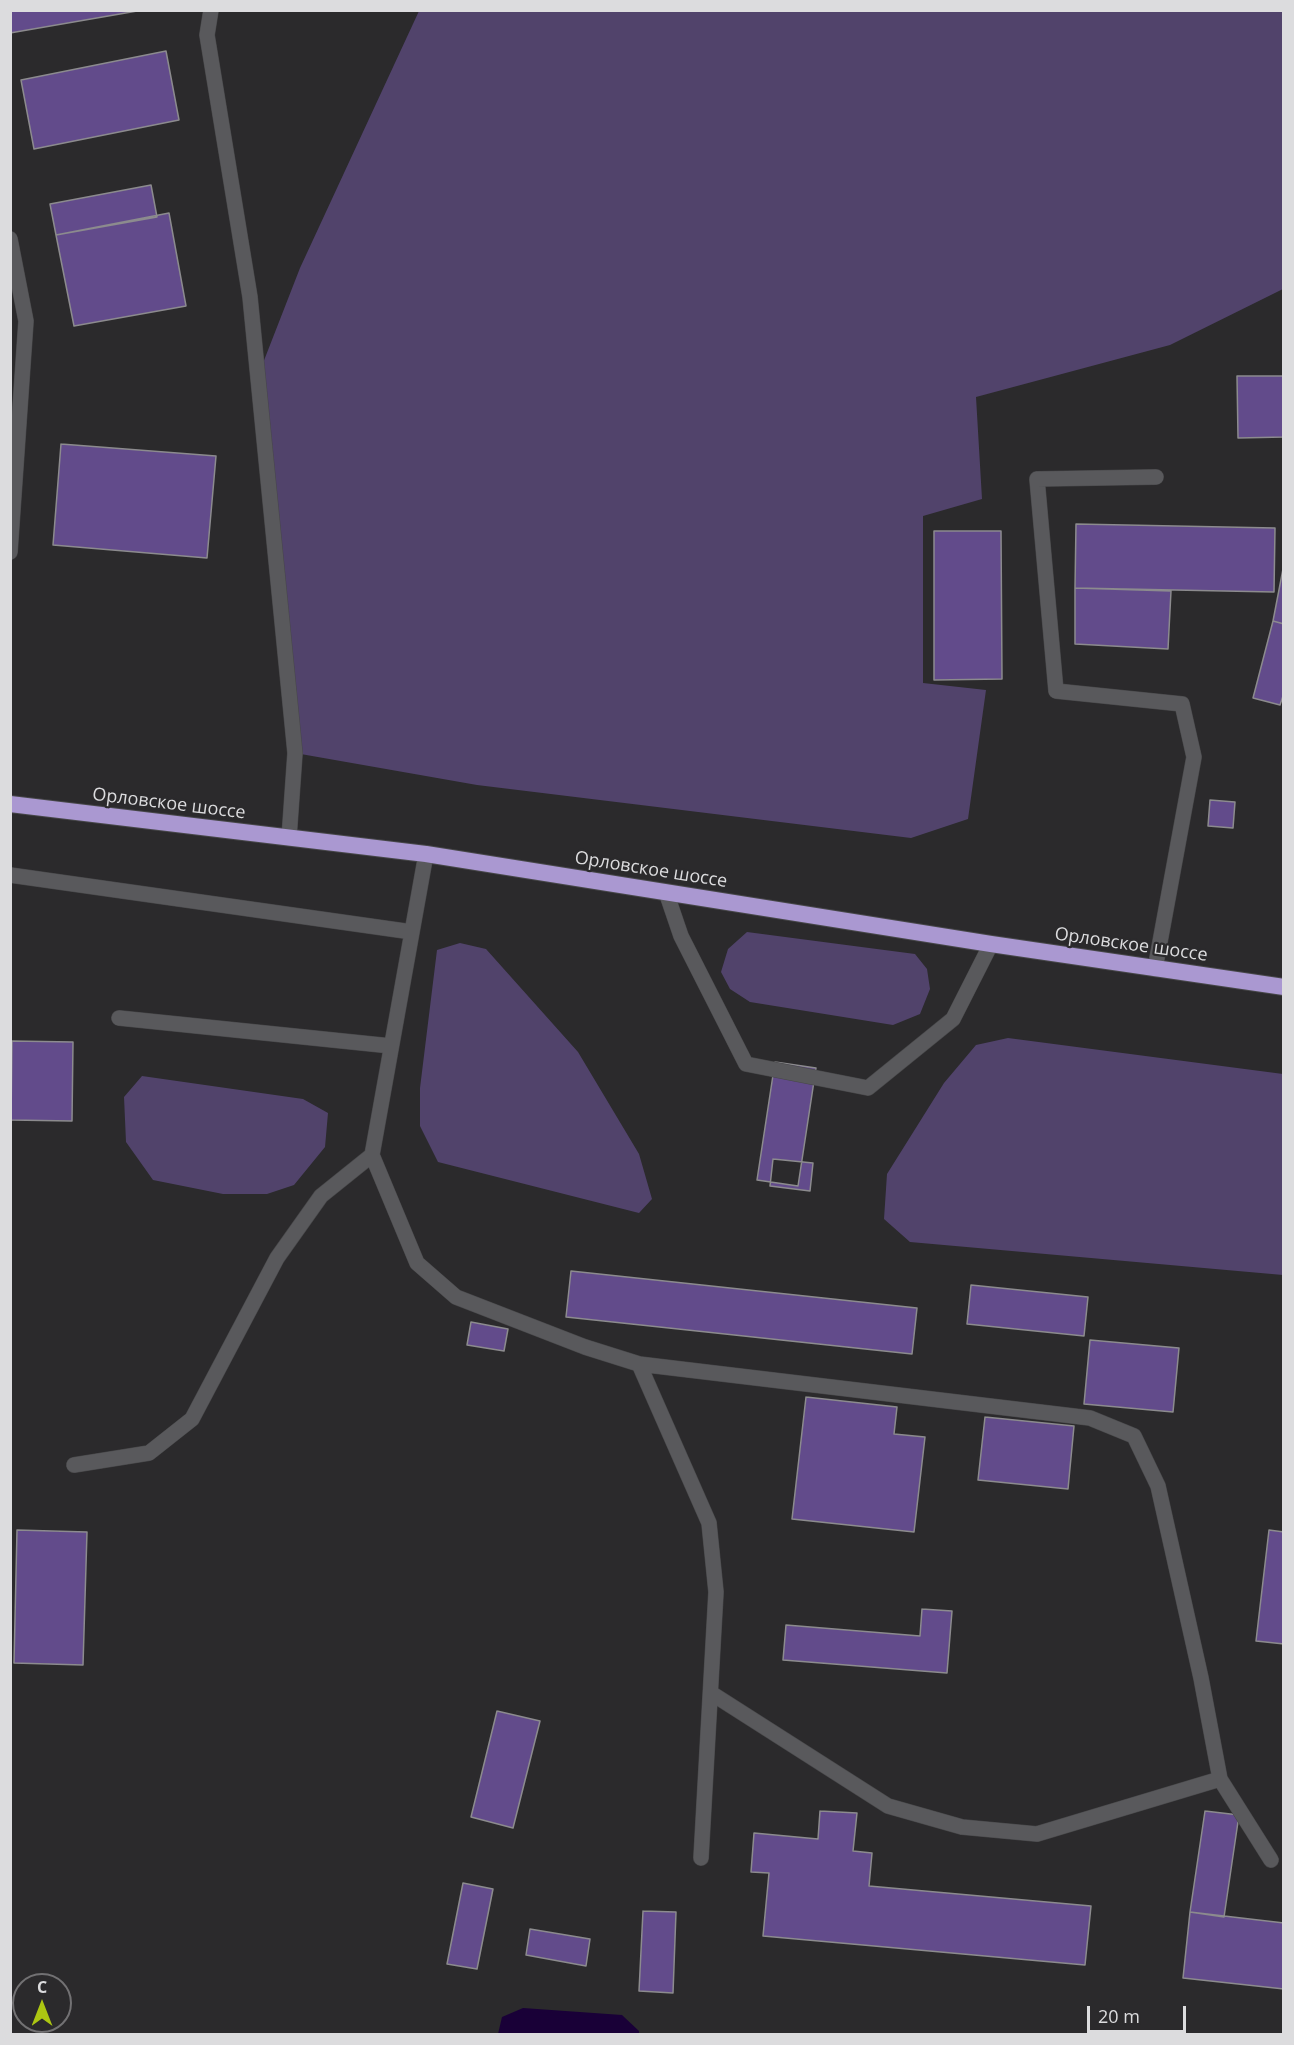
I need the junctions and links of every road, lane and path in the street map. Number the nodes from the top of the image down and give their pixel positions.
1 (211, 10) edge
2 (10, 238) edge
3 (1156, 477) dead end
4 (10, 552) edge
5 (10, 804) edge
6 (289, 838) junction
7 (426, 854) junction
8 (10, 875) edge
9 (666, 892) junction
10 (412, 932) junction
11 (991, 944) junction
12 (1155, 969) junction
13 (1284, 987) edge
14 (119, 1018) dead end
15 (391, 1046) junction
16 (372, 1155) junction
17 (639, 1364) junction
18 (74, 1466) dead end
19 (711, 1693) junction
20 (1220, 1779) junction
21 (701, 1858) dead end
22 (1271, 1860) dead end

1 - 6 lane
2 - 4 lane
3 - 12 lane
5 - 6 highway, Орловское шоссе
6 - 7 highway, Орловское шоссе
7 - 9 highway, Орловское шоссе
7 - 10 lane
8 - 10 lane
9 - 11 highway, Орловское шоссе
9 - 11 lane
10 - 15 lane
11 - 12 highway, Орловское шоссе
12 - 13 highway, Орловское шоссе
14 - 15 lane
15 - 16 lane
16 - 17 lane
16 - 18 lane
17 - 19 lane
17 - 20 lane
19 - 20 lane
19 - 21 lane
20 - 22 lane

